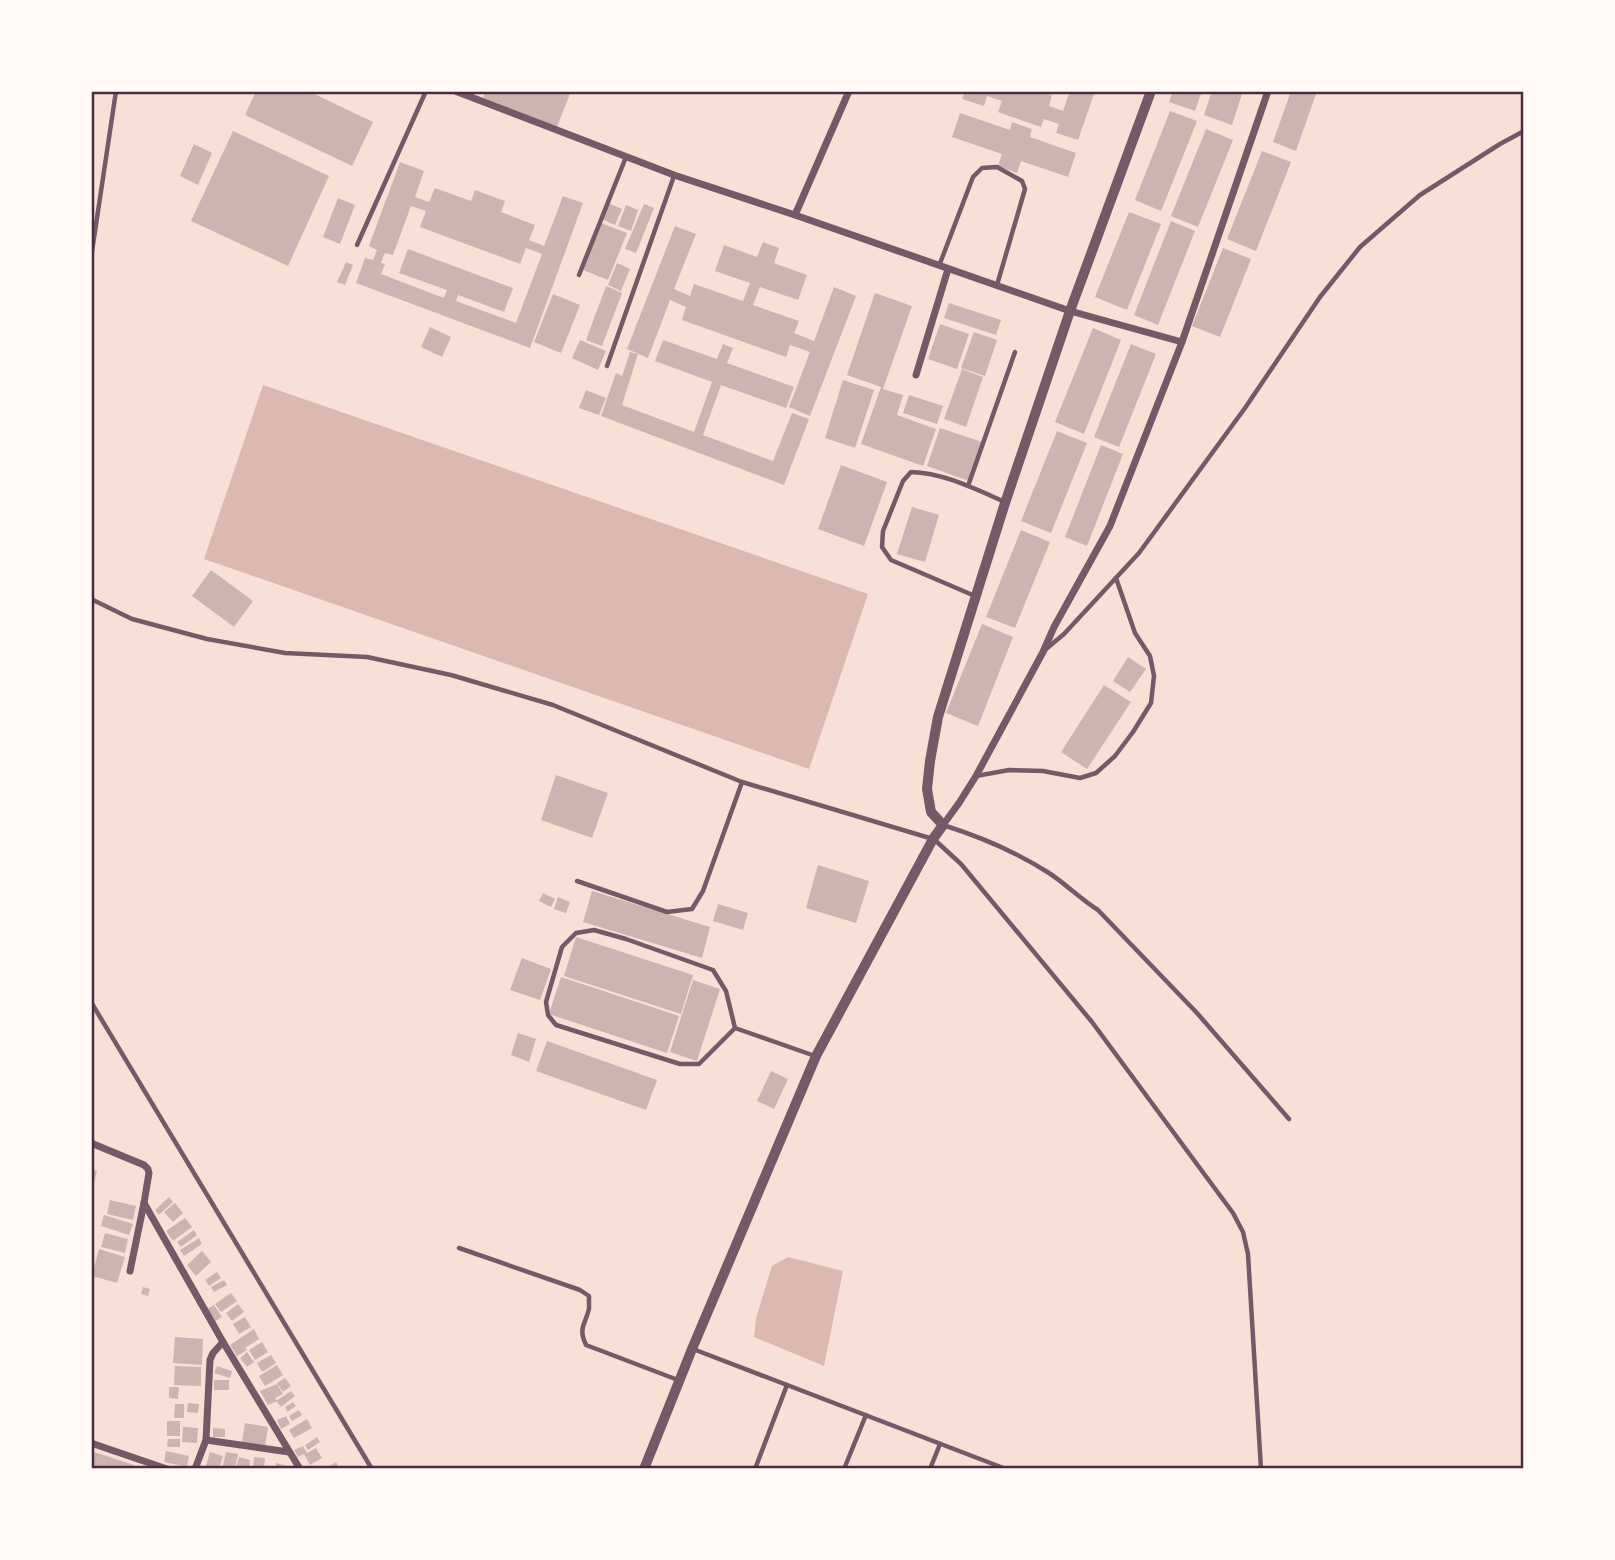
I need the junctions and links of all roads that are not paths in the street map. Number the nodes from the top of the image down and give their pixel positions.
1 (116, 91) edge
2 (426, 91) edge
3 (455, 91) edge
4 (849, 91) edge
5 (1151, 91) edge
6 (1268, 91) edge
7 (1524, 131) edge
8 (626, 157) junction
9 (674, 175) junction
10 (795, 215) junction
11 (357, 245) dead end
12 (91, 258) edge
13 (939, 266) junction
14 (948, 269) junction
15 (579, 275) dead end
16 (996, 286) junction
17 (1070, 311) junction
18 (1182, 342) junction
19 (1015, 352) dead end
20 (607, 366) dead end
21 (916, 375) dead end
22 (968, 485) junction
23 (1005, 503) junction
24 (1116, 578) junction
25 (976, 596) junction
26 (91, 599) edge
27 (1044, 652) junction
28 (976, 776) junction
29 (742, 782) junction
30 (943, 825) junction
31 (933, 839) junction
32 (577, 881) dead end
33 (91, 1002) edge
34 (735, 1028) junction
35 (816, 1056) junction
36 (1289, 1119) dead end
37 (91, 1143) edge
38 (144, 1203) junction
39 (459, 1248) dead end
40 (130, 1271) dead end
41 (223, 1342) junction
42 (692, 1349) junction
43 (679, 1380) junction
44 (787, 1385) junction
45 (866, 1415) junction
46 (206, 1440) junction
47 (91, 1443) edge
48 (940, 1444) junction
49 (289, 1452) junction
50 (167, 1469) edge
51 (196, 1469) edge
52 (300, 1469) edge
53 (372, 1469) edge
54 (644, 1469) edge
55 (755, 1469) edge
56 (844, 1469) edge
57 (930, 1469) edge
58 (1006, 1469) edge
59 (1261, 1469) edge

1 - 12 lane
2 - 11 lane
3 - 8 street
4 - 10 street
5 - 17 street
6 - 18 street
7 - 24 lane
8 - 9 street
8 - 15 lane
9 - 10 street
9 - 20 lane
10 - 13 street
13 - 14 street
13 - 16 lane
14 - 16 street
14 - 21 street
16 - 17 street
17 - 18 street
17 - 23 street
18 - 27 street
19 - 22 lane
22 - 23 lane
22 - 25 lane
23 - 25 street
24 - 27 lane
24 - 28 lane
25 - 30 street
26 - 29 lane
27 - 28 street
28 - 30 street
29 - 31 lane
29 - 32 lane
30 - 31 street
30 - 36 lane
31 - 35 street
31 - 59 lane
33 - 53 lane
34 - 34 lane
34 - 35 lane
35 - 42 street
37 - 38 street
38 - 40 street
38 - 41 street
39 - 43 lane
41 - 46 street
41 - 49 street
42 - 43 street
42 - 44 lane
43 - 54 street
44 - 45 lane
44 - 55 lane
45 - 48 lane
45 - 56 lane
46 - 49 street
46 - 51 street
47 - 50 street
48 - 57 lane
48 - 58 lane
49 - 52 street

